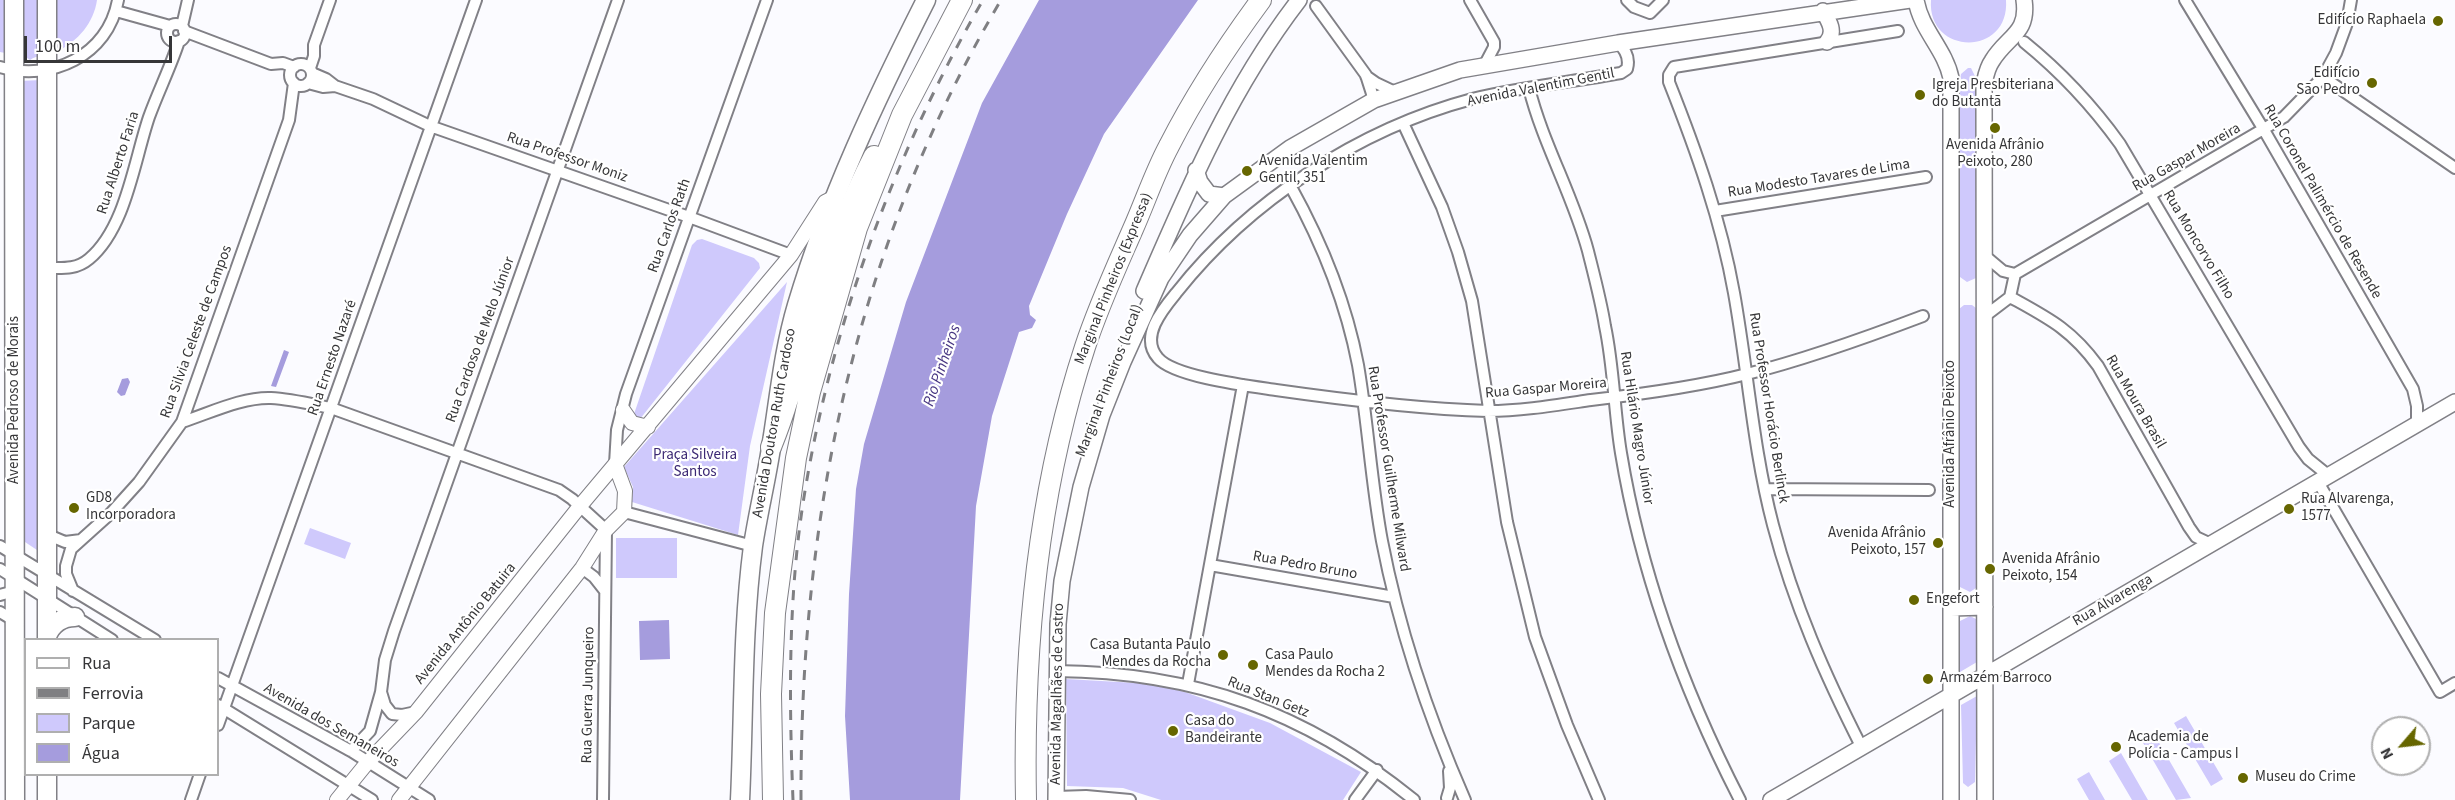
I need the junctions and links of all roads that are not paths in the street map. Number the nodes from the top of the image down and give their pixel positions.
1 (14, 0) edge
2 (47, 0) edge
3 (330, 0) edge
4 (476, 0) edge
5 (618, 0) edge
6 (767, 0) edge
7 (926, 0) edge
8 (962, 0) edge
9 (1261, 0) edge
10 (1299, 0) edge
11 (1470, 0) edge
12 (1628, 0) edge
13 (1663, 0) edge
14 (1910, 0) edge
15 (1916, 0) edge
16 (2024, 0) edge
17 (2185, 0) edge
18 (2351, 0) edge
19 (187, 2) edge
20 (117, 5) edge
21 (1316, 6) dead end
22 (1823, 11) junction
23 (1898, 31) dead end
24 (176, 33) junction
25 (1827, 42) junction
26 (2024, 42) dead end
27 (1618, 43) junction
28 (1484, 66) junction
29 (7, 69) edge
30 (45, 71) junction
31 (301, 75) junction
32 (1366, 75) junction
33 (2323, 77) junction
34 (1529, 88) junction
35 (1395, 92) junction
36 (1374, 100) junction
37 (902, 114) junction
38 (1404, 123) junction
39 (430, 126) junction
40 (2264, 130) junction
41 (2455, 168) edge
42 (557, 170) junction
43 (1196, 170) junction
44 (1926, 177) dead end
45 (1291, 187) junction
46 (1224, 195) junction
47 (2151, 196) junction
48 (834, 197) junction
49 (1715, 211) junction
50 (689, 217) junction
51 (791, 255) junction
52 (1984, 255) junction
53 (46, 268) junction
54 (2015, 274) junction
55 (7, 288) edge
56 (2010, 297) junction
57 (1923, 316) dead end
58 (1984, 316) junction
59 (1151, 334) joint
60 (1746, 374) junction
61 (1243, 385) junction
62 (1615, 397) junction
63 (1362, 402) junction
64 (2455, 402) edge
65 (331, 408) junction
66 (623, 410) junction
67 (1490, 411) junction
68 (182, 422) junction
69 (2417, 424) junction
70 (648, 427) junction
71 (771, 447) junction
72 (456, 453) junction
73 (615, 464) junction
74 (2324, 479) junction
75 (1765, 489) junction
76 (1929, 490) dead end
77 (580, 506) junction
78 (624, 512) junction
79 (15, 520) junction
80 (606, 530) junction
81 (0, 534) edge
82 (46, 534) junction
83 (82, 540) junction
84 (2211, 544) junction
85 (753, 546) junction
86 (7, 550) edge
87 (1210, 565) junction
88 (582, 568) junction
89 (46, 574) junction
90 (8, 584) edge
91 (73, 591) junction
92 (605, 591) junction
93 (1394, 597) junction
94 (46, 599) junction
95 (1951, 608) junction
96 (1985, 608) junction
97 (8, 616) edge
98 (75, 617) junction
99 (46, 638) edge
100 (110, 638) edge
101 (152, 638) edge
102 (1056, 671) junction
103 (1985, 676) junction
104 (219, 679) edge
105 (1188, 684) junction
106 (2455, 684) edge
107 (230, 686) junction
108 (381, 692) junction
109 (1952, 696) junction
110 (220, 707) edge
111 (416, 712) junction
112 (1862, 748) junction
113 (351, 752) junction
114 (1447, 759) junction
115 (367, 762) junction
116 (1377, 770) junction
117 (47, 776) edge
118 (199, 776) edge
119 (348, 786) junction
120 (410, 788) junction
121 (1983, 797) edge
122 (1052, 799) edge
123 (1450, 799) edge
124 (1952, 799) edge
125 (15, 800) edge
126 (47, 800) edge
127 (191, 800) edge
128 (337, 800) edge
129 (372, 800) edge
130 (399, 800) edge
131 (429, 800) edge
132 (603, 800) edge
133 (740, 800) edge
134 (773, 800) edge
135 (1026, 800) edge
136 (1130, 800) edge
137 (1355, 800) edge
138 (1414, 800) edge
139 (1465, 800) edge
140 (1599, 800) edge
141 (1740, 800) edge
142 (1772, 800) edge

1 - 29 highway, Avenida Pedroso de Morais
2 - 30 highway, Avenida Pedroso de Morais
3 - 31 street, Rua Silvia Celeste de Campos
4 - 39 street, Rua Ernesto Nazaré
5 - 42 street, Rua Cardoso de Melo Júnior
6 - 50 street, Rua Carlos Rath
7 - 48 highway, Avenida Doutora Ruth Cardoso
8 - 37 highway
9 - 135 highway, Marginal Pinheiros (Expressa)
10 - 43 main road, Marginal Pinheiros (Local)
11 - 28 street
12 - 13 street
14 - 22 main road, Avenida Valentim Gentil
15 - 95 main road, Avenida Afrânio Peixoto
16 - 52 main road
17 - 40 street, Rua Coronel Palimércio de Resende
18 - 33 street, Rua Gaspar Moreira
19 - 24 street, Rua Alberto Faria
20 - 24 street, Rua Professor Moniz
20 - 30 street
21 - 32 street
22 - 25 main road
22 - 27 main road, Avenida Valentim Gentil
23 - 25 street
24 - 31 street, Rua Professor Moniz
24 - 53 street, Rua Alberto Faria
25 - 49 street, Rua Professor Horácio Berlinck
26 - 47 street, Rua Moncorvo Filho
27 - 28 main road, Avenida Valentim Gentil
27 - 34 street, Avenida Valentim Gentil
28 - 35 main road, Avenida Valentim Gentil
29 - 30 street
29 - 55 highway, Avenida Pedroso de Morais
30 - 53 highway, Avenida Pedroso de Morais
31 - 39 street, Rua Professor Moniz
31 - 68 street, Rua Silvia Celeste de Campos
32 - 35 street
32 - 36 street
33 - 40 street, Rua Gaspar Moreira
33 - 41 street
34 - 38 street, Avenida Valentim Gentil
34 - 62 street, Rua Hilário Magro Júnior
35 - 36 main road, Avenida Valentim Gentil
36 - 46 main road, Avenida Valentim Gentil
37 - 71 highway
37 - 134 highway
38 - 45 street, Avenida Valentim Gentil
38 - 67 street
39 - 42 street, Rua Professor Moniz
39 - 65 street, Rua Ernesto Nazaré
40 - 47 street, Rua Gaspar Moreira
40 - 69 street, Rua Coronel Palimércio de Resende
42 - 50 street, Rua Professor Moniz
42 - 72 street, Rua Cardoso de Melo Júnior
43 - 46 main road
43 - 122 main road, Marginal Pinheiros (Local)
44 - 49 street, Rua Modesto Tavares de Lima
45 - 59 street, Avenida Valentim Gentil
45 - 63 street, Rua Professor Guilherme Milward
46 - 102 main road, Avenida Magalhães de Castro
47 - 54 street, Rua Gaspar Moreira
47 - 74 street, Rua Moncorvo Filho
48 - 51 street, Avenida Antônio Batuira
48 - 71 highway, Avenida Doutora Ruth Cardoso
49 - 60 street, Rua Professor Horácio Berlinck
50 - 51 street, Rua Professor Moniz
50 - 66 street, Rua Carlos Rath
51 - 70 street, Avenida Antônio Batuira
52 - 54 street
52 - 58 main road
53 - 82 highway, Avenida Pedroso de Morais
54 - 56 street
55 - 79 highway, Avenida Pedroso de Morais
56 - 58 street
56 - 84 street, Rua Moura Brasil
57 - 60 street, Rua Gaspar Moreira
58 - 96 main road
59 - 61 street, Rua Gaspar Moreira
60 - 62 street, Rua Gaspar Moreira
60 - 75 street, Rua Professor Horácio Berlinck
61 - 63 street, Rua Gaspar Moreira
61 - 87 street
62 - 67 street, Rua Gaspar Moreira
62 - 141 street, Rua Hilário Magro Júnior
63 - 67 street, Rua Gaspar Moreira
63 - 93 street, Rua Professor Guilherme Milward
64 - 69 main road, Rua Alvarenga
65 - 68 street
65 - 72 street
65 - 107 street, Rua Ernesto Nazaré
66 - 70 street
66 - 73 street, Rua Carlos Rath
67 - 140 street
68 - 83 street, Rua Silvia Celeste de Campos
69 - 74 main road, Rua Alvarenga
70 - 73 street, Avenida Antônio Batuira
71 - 85 highway, Avenida Doutora Ruth Cardoso
72 - 77 street
72 - 108 street, Rua Cardoso de Melo Júnior
73 - 77 street, Avenida Antônio Batuira
73 - 78 street
74 - 84 main road, Rua Alvarenga
74 - 106 street, Rua Moncorvo Filho
75 - 76 street
75 - 112 street, Rua Professor Horácio Berlinck
77 - 80 street
77 - 111 street, Avenida Antônio Batuira
78 - 80 street
78 - 85 street
79 - 81 highway
79 - 86 highway, Avenida Pedroso de Morais
80 - 88 street
80 - 92 street, Rua Guerra Junqueiro
82 - 83 street
82 - 89 highway, Avenida Pedroso de Morais
83 - 91 street, Rua Silvia Celeste de Campos
84 - 103 main road, Rua Alvarenga
85 - 133 highway, Avenida Doutora Ruth Cardoso
86 - 89 street
86 - 90 highway, Avenida Pedroso de Morais
87 - 93 street, Rua Pedro Bruno
87 - 105 street
88 - 92 street
88 - 120 street
89 - 91 street
89 - 94 highway, Avenida Pedroso de Morais
90 - 94 street
90 - 97 highway, Avenida Pedroso de Morais
91 - 101 street
92 - 132 street, Rua Guerra Junqueiro
93 - 114 street, Rua Professor Guilherme Milward
94 - 98 street
94 - 99 highway, Avenida Pedroso de Morais
95 - 96 main road
95 - 109 main road, Avenida Afrânio Peixoto
96 - 103 main road
97 - 125 highway, Avenida Pedroso de Morais
98 - 99 highway
98 - 100 street
102 - 105 street, Rua Stan Getz
102 - 122 main road, Avenida Magalhães de Castro
103 - 109 main road, Rua Alvarenga
103 - 121 main road
104 - 107 street, Avenida dos Semaneiros
105 - 116 street, Rua Stan Getz
107 - 110 street, Rua Ernesto Nazaré
107 - 113 street, Avenida dos Semaneiros
108 - 111 street
108 - 113 street, Rua Cardoso de Melo Júnior
109 - 112 main road, Rua Alvarenga
109 - 124 main road, Avenida Afrânio Peixoto
110 - 119 street
111 - 115 street, Avenida Antônio Batuira
112 - 142 main road, Rua Alvarenga
113 - 115 street, Avenida dos Semaneiros
114 - 123 street, Rua Professor Guilherme Milward
114 - 139 street, Rua Professor Guilherme Milward
115 - 119 street, Avenida Antônio Batuira
115 - 120 street, Avenida dos Semaneiros
116 - 137 street
116 - 138 street, Rua Stan Getz
117 - 126 highway
118 - 127 street
119 - 128 street, Avenida Antônio Batuira
119 - 129 street
120 - 130 street
120 - 131 street, Avenida dos Semaneiros
122 - 136 street

